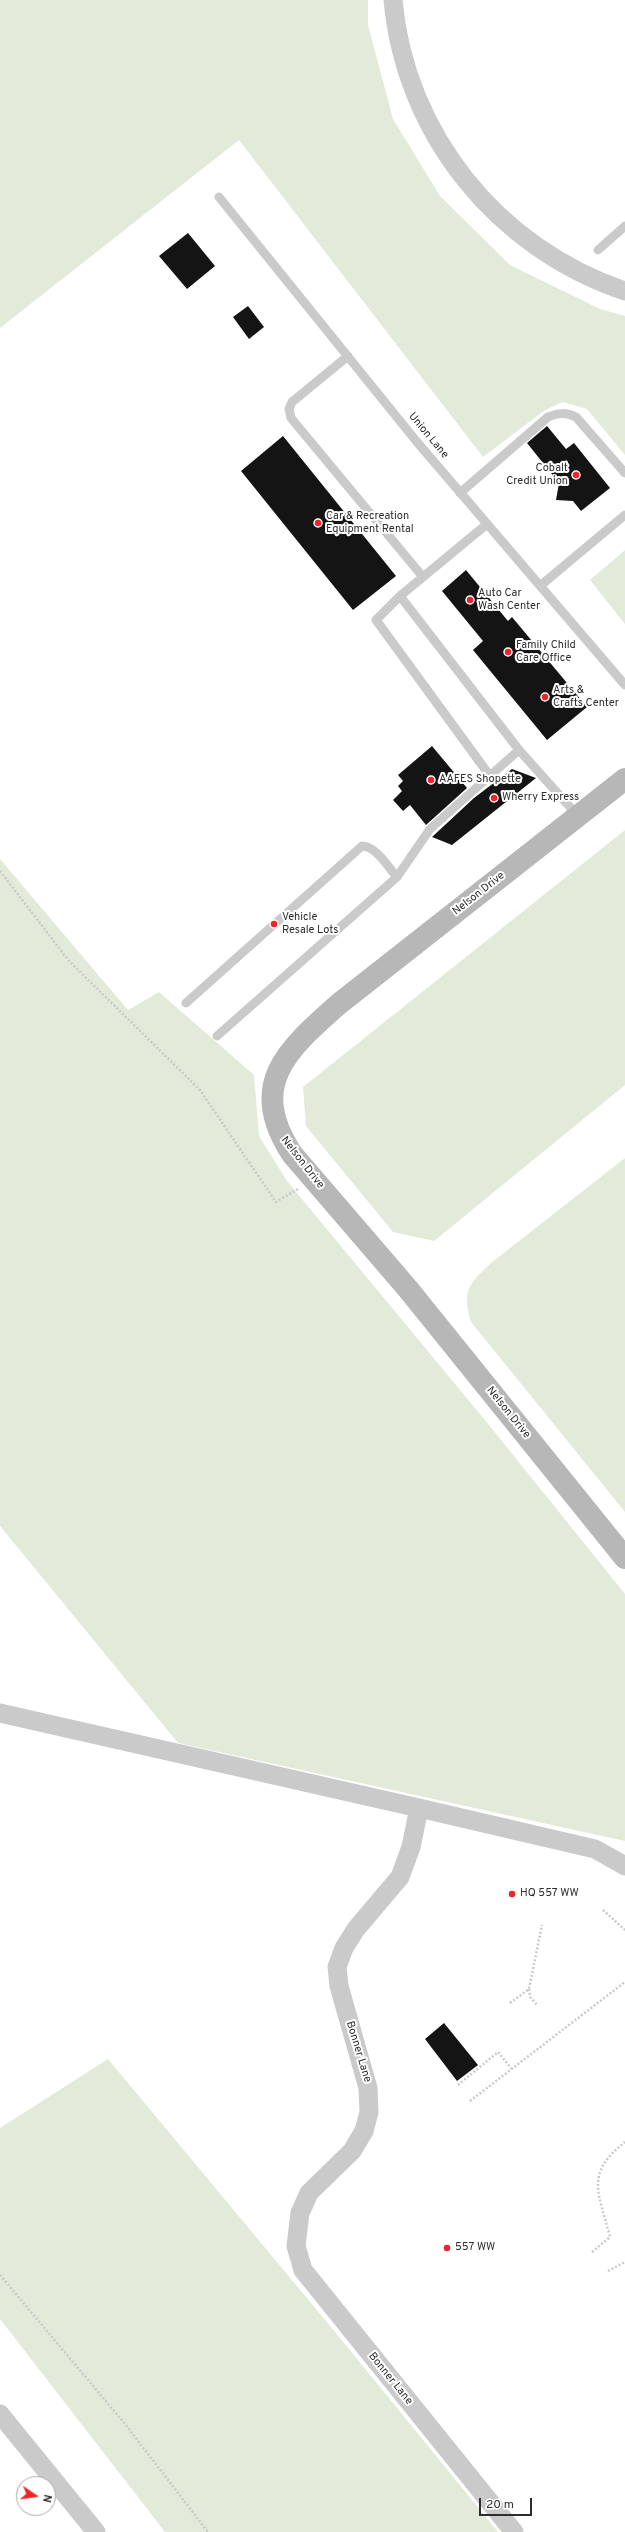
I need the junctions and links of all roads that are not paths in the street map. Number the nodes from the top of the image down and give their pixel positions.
1 (393, 0) edge
2 (219, 197) dead end
3 (625, 226) edge
4 (598, 250) dead end
5 (625, 291) edge
6 (348, 356) junction
7 (625, 473) edge
8 (460, 493) junction
9 (625, 515) edge
10 (486, 524) junction
11 (423, 577) junction
12 (540, 586) junction
13 (400, 596) junction
14 (625, 685) edge
15 (519, 750) junction
16 (490, 776) junction
17 (625, 779) edge
18 (578, 816) junction
19 (397, 877) junction
20 (186, 1003) dead end
21 (217, 1036) dead end
22 (625, 1558) edge
23 (0, 1713) edge
24 (419, 1808) junction
25 (625, 1866) edge
26 (0, 2414) edge
27 (96, 2532) edge
28 (514, 2532) edge

1 - 5 street
2 - 6 lane, Union Lane
3 - 4 lane
6 - 8 lane, Union Lane
6 - 11 lane
7 - 8 lane
8 - 10 lane, Union Lane
9 - 12 lane
10 - 11 lane
10 - 12 lane, Union Lane
11 - 13 lane
12 - 14 lane, Union Lane
13 - 15 lane
13 - 16 lane
15 - 16 lane
15 - 18 lane
16 - 19 lane
17 - 18 street, Nelson Drive
18 - 22 street, Nelson Drive
19 - 20 lane
19 - 21 lane
23 - 24 street
24 - 25 street
24 - 28 street, Bonner Lane
26 - 27 street

